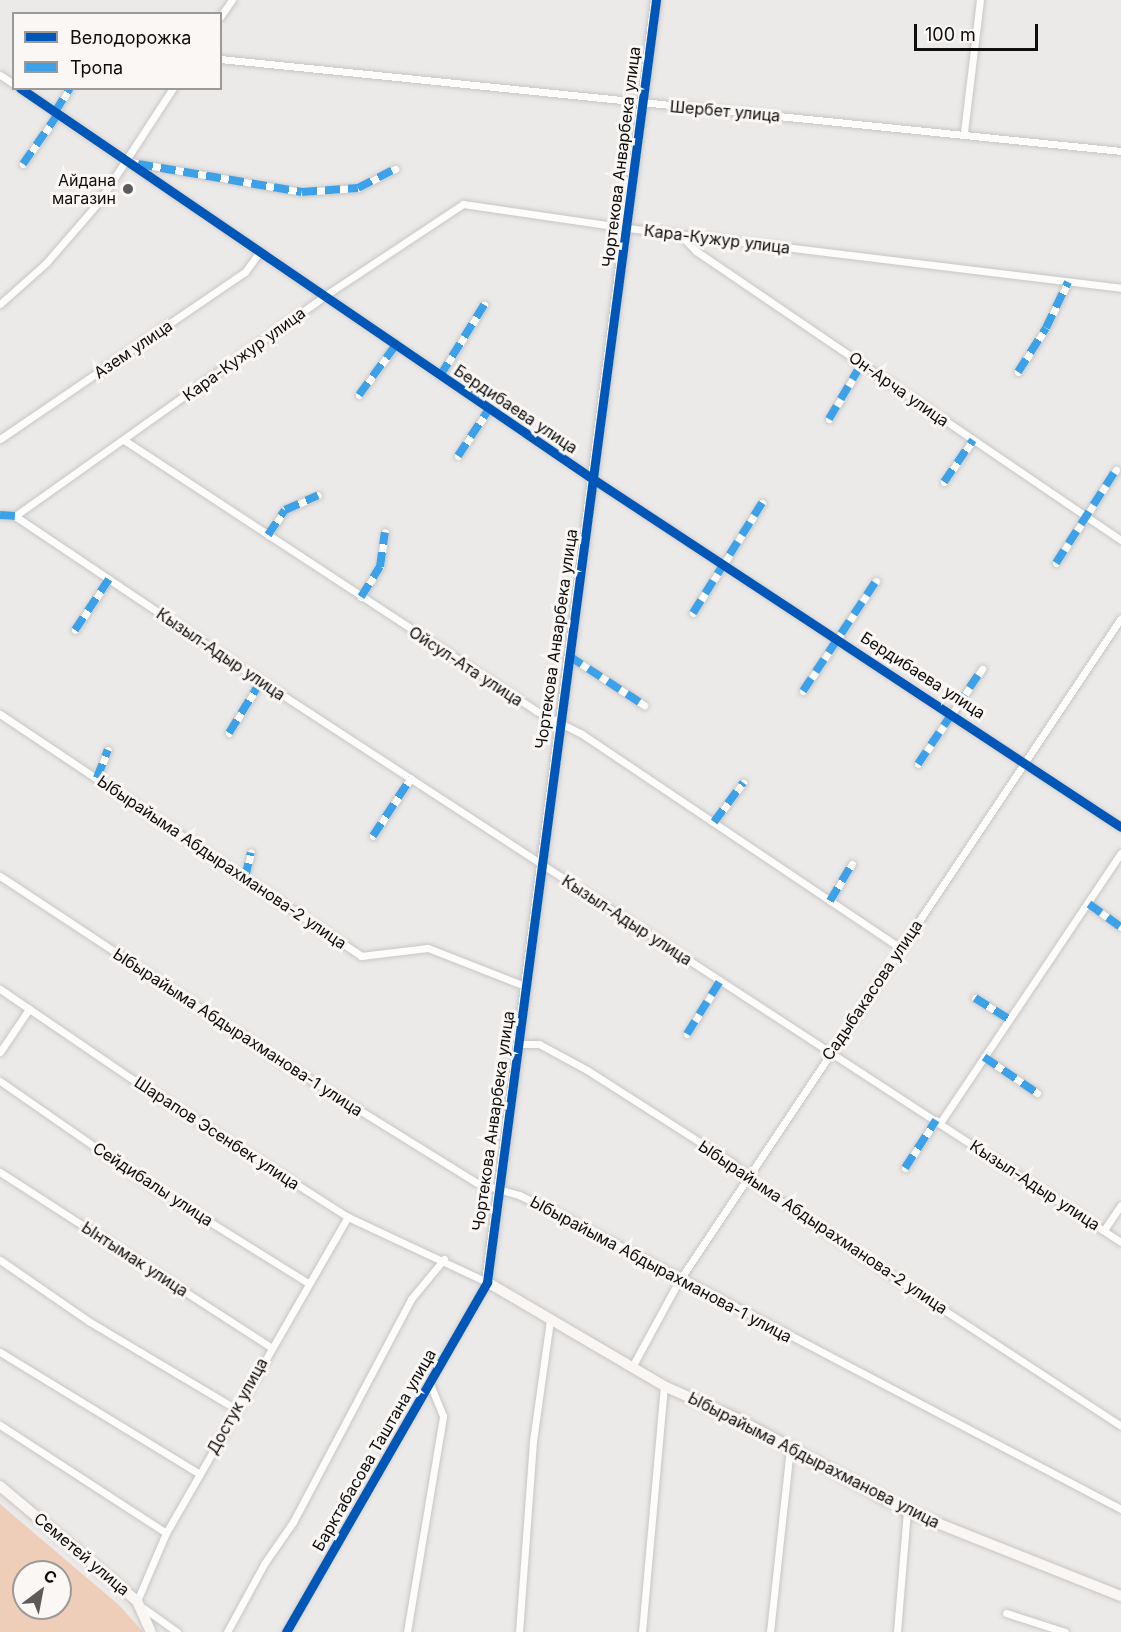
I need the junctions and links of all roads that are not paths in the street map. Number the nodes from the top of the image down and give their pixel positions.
1 (232, 0) edge
2 (656, 0) edge
3 (980, 0) edge
4 (222, 14) edge
5 (222, 59) edge
6 (23, 90) edge
7 (69, 90) edge
8 (172, 90) edge
9 (643, 103) junction
10 (57, 113) junction
11 (964, 132) junction
12 (1121, 151) edge
13 (124, 161) junction
14 (23, 164) dead end
15 (395, 169) dead end
16 (627, 228) junction
17 (679, 234) junction
18 (260, 251) junction
19 (1068, 282) junction
20 (1121, 288) edge
21 (323, 297) junction
22 (0, 304) edge
23 (484, 305) dead end
24 (395, 346) junction
25 (862, 363) junction
26 (1018, 372) dead end
27 (440, 376) junction
28 (359, 395) dead end
29 (489, 409) junction
30 (829, 418) dead end
31 (0, 440) edge
32 (124, 440) junction
33 (973, 440) junction
34 (458, 456) dead end
35 (1116, 470) dead end
36 (593, 480) junction
37 (944, 482) dead end
38 (318, 495) dead end
39 (762, 503) dead end
40 (0, 515) edge
41 (15, 516) junction
42 (1086, 516) junction
43 (386, 532) dead end
44 (268, 535) junction
45 (1121, 540) edge
46 (723, 563) junction
47 (1056, 563) dead end
48 (109, 579) junction
49 (876, 581) dead end
50 (361, 597) junction
51 (693, 613) dead end
52 (1121, 618) edge
53 (75, 630) dead end
54 (839, 638) junction
55 (569, 656) junction
56 (982, 669) dead end
57 (261, 681) junction
58 (803, 691) dead end
59 (644, 705) dead end
60 (0, 714) edge
61 (955, 714) junction
62 (560, 723) junction
63 (229, 733) dead end
64 (108, 750) dead end
65 (1026, 761) junction
66 (918, 764) dead end
67 (97, 778) junction
68 (411, 778) junction
69 (743, 783) dead end
70 (714, 822) junction
71 (1121, 826) edge
72 (373, 836) dead end
73 (251, 853) dead end
74 (1121, 853) edge
75 (541, 864) junction
76 (852, 864) dead end
77 (0, 876) edge
78 (245, 878) junction
79 (830, 901) junction
80 (1089, 904) junction
81 (1121, 927) edge
82 (900, 948) junction
83 (720, 981) junction
84 (525, 986) junction
85 (0, 989) edge
86 (975, 998) dead end
87 (29, 1009) junction
88 (1008, 1019) junction
89 (687, 1034) dead end
90 (518, 1044) junction
91 (831, 1051) junction
92 (0, 1052) edge
93 (984, 1057) junction
94 (0, 1082) edge
95 (1037, 1093) dead end
96 (938, 1121) junction
97 (905, 1168) dead end
98 (0, 1172) edge
99 (748, 1176) junction
100 (498, 1188) junction
101 (1121, 1204) edge
102 (348, 1217) junction
103 (1104, 1230) junction
104 (1121, 1242) edge
105 (444, 1259) junction
106 (0, 1260) edge
107 (680, 1279) junction
108 (487, 1282) junction
109 (308, 1283) junction
110 (550, 1320) junction
111 (270, 1347) junction
112 (0, 1352) edge
113 (632, 1367) junction
114 (429, 1382) junction
115 (664, 1386) junction
116 (236, 1409) junction
117 (0, 1425) edge
118 (1121, 1426) edge
119 (790, 1448) junction
120 (200, 1474) junction
121 (0, 1486) edge
122 (1121, 1509) edge
123 (907, 1511) junction
124 (166, 1533) junction
125 (1121, 1596) edge
126 (139, 1604) junction
127 (1006, 1613) dead end
128 (151, 1632) edge
129 (177, 1632) edge
130 (228, 1632) edge
131 (286, 1632) edge
132 (407, 1632) edge
133 (519, 1632) edge
134 (642, 1632) edge
135 (770, 1632) edge
136 (897, 1632) edge
137 (1065, 1632) edge

1 - 4 street
2 - 9 street, Чортекова Анварбека улица
3 - 11 street
5 - 9 street, Шербет улица
6 - 10 street, Бердибаева улица
7 - 10 street
8 - 13 street
9 - 11 street, Шербет улица
9 - 16 street, Чортекова Анварбека улица
10 - 13 street, Бердибаева улица
10 - 14 street
11 - 12 street, Шербет улица
13 - 15 street
13 - 18 street, Бердибаева улица
13 - 22 street
16 - 17 street, Кара-Кужур улица
16 - 21 street, Кара-Кужур улица
16 - 36 street, Чортекова Анварбека улица
17 - 19 street, Кара-Кужур улица
17 - 25 street, Он-Арча улица
18 - 21 street, Бердибаева улица
18 - 31 street, Азем улица
19 - 20 street, Кара-Кужур улица
19 - 26 street
21 - 24 street, Бердибаева улица
21 - 32 street, Кара-Кужур улица
23 - 27 street
24 - 27 street, Бердибаева улица
24 - 28 street
25 - 30 street
25 - 33 street, Он-Арча улица
27 - 29 street, Бердибаева улица
29 - 34 street
29 - 36 street, Бердибаева улица
32 - 41 street, Кара-Кужур улица
32 - 44 street, Ойсул-Ата улица
33 - 37 street
33 - 42 street, Он-Арча улица
35 - 42 street
36 - 46 street, Бердибаева улица
36 - 55 street, Чортекова Анварбека улица
38 - 44 street
39 - 46 street
40 - 41 street
41 - 48 street, Кызыл-Адыр улица
42 - 45 street, Он-Арча улица
42 - 47 street
43 - 50 street
44 - 50 street, Ойсул-Ата улица
46 - 51 street
46 - 54 street, Бердибаева улица
48 - 53 street
48 - 57 street, Кызыл-Адыр улица
49 - 54 street
50 - 62 street, Ойсул-Ата улица
52 - 65 street, Садыбакасова улица
54 - 58 street
54 - 61 street, Бердибаева улица
55 - 59 street
55 - 62 street, Чортекова Анварбека улица
56 - 61 street
57 - 63 street
57 - 68 street, Кызыл-Адыр улица
60 - 67 street, Ыбырайыма Абдырахманова-2 улица
61 - 65 street, Бердибаева улица
61 - 66 street
62 - 70 street, Ойсул-Ата улица
62 - 75 street, Чортекова Анварбека улица
64 - 67 street
65 - 71 street, Бердибаева улица
65 - 82 street, Садыбакасова улица
67 - 78 street, Ыбырайыма Абдырахманова-2 улица
68 - 72 street
68 - 75 street, Кызыл-Адыр улица
69 - 70 street
70 - 79 street, Ойсул-Ата улица
73 - 78 street
74 - 80 street
75 - 83 street, Кызыл-Адыр улица
75 - 84 street, Чортекова Анварбека улица
76 - 79 street
77 - 100 street, Ыбырайыма Абдырахманова-1 улица
78 - 84 street, Ыбырайыма Абдырахманова-2 улица
79 - 82 street, Ойсул-Ата улица
80 - 81 street
80 - 88 street
82 - 91 street, Садыбакасова улица
83 - 89 street
83 - 91 street, Кызыл-Адыр улица
84 - 90 street, Чортекова Анварбека улица
85 - 87 street, Шарапов Эсенбек улица
86 - 88 street
87 - 92 street
87 - 102 street, Шарапов Эсенбек улица
88 - 93 street
90 - 99 street, Ыбырайыма Абдырахманова-2 улица
90 - 100 street, Чортекова Анварбека улица
91 - 96 street, Кызыл-Адыр улица
91 - 99 street, Садыбакасова улица
93 - 95 street
93 - 96 street
94 - 109 street, Сейдибалы улица
96 - 97 street
96 - 103 street, Кызыл-Адыр улица
98 - 111 street, Ынтымак улица
99 - 107 street, Садыбакасова улица
99 - 118 street, Ыбырайыма Абдырахманова-2 улица
100 - 107 street, Ыбырайыма Абдырахманова-1 улица
100 - 108 street, Чортекова Анварбека улица
101 - 103 street
102 - 105 street, Шарапов Эсенбек улица
102 - 109 street, Достук улица
103 - 104 street, Кызыл-Адыр улица
105 - 108 street, Шарапов Эсенбек улица
105 - 130 street
106 - 116 street
107 - 113 street, Садыбакасова улица
107 - 122 street, Ыбырайыма Абдырахманова-1 улица
108 - 110 street, Ыбырайыма Абдырахманова улица
108 - 114 street, Барктабасова Таштана улица
109 - 111 street, Достук улица
110 - 113 street, Ыбырайыма Абдырахманова улица
110 - 133 street
111 - 116 street, Достук улица
112 - 120 street
113 - 115 street, Ыбырайыма Абдырахманова улица
114 - 131 street, Барктабасова Таштана улица
114 - 132 street, Барктабасова Таштана улица
115 - 119 street, Ыбырайыма Абдырахманова улица
115 - 134 street
116 - 120 street, Достук улица
117 - 124 street
119 - 123 street, Ыбырайыма Абдырахманова улица
119 - 135 street
120 - 124 street, Достук улица
121 - 126 street, Семетей улица
123 - 125 street, Ыбырайыма Абдырахманова улица
123 - 136 street
124 - 126 street, Достук улица
126 - 128 street, Семетей улица
126 - 129 street
127 - 137 street

